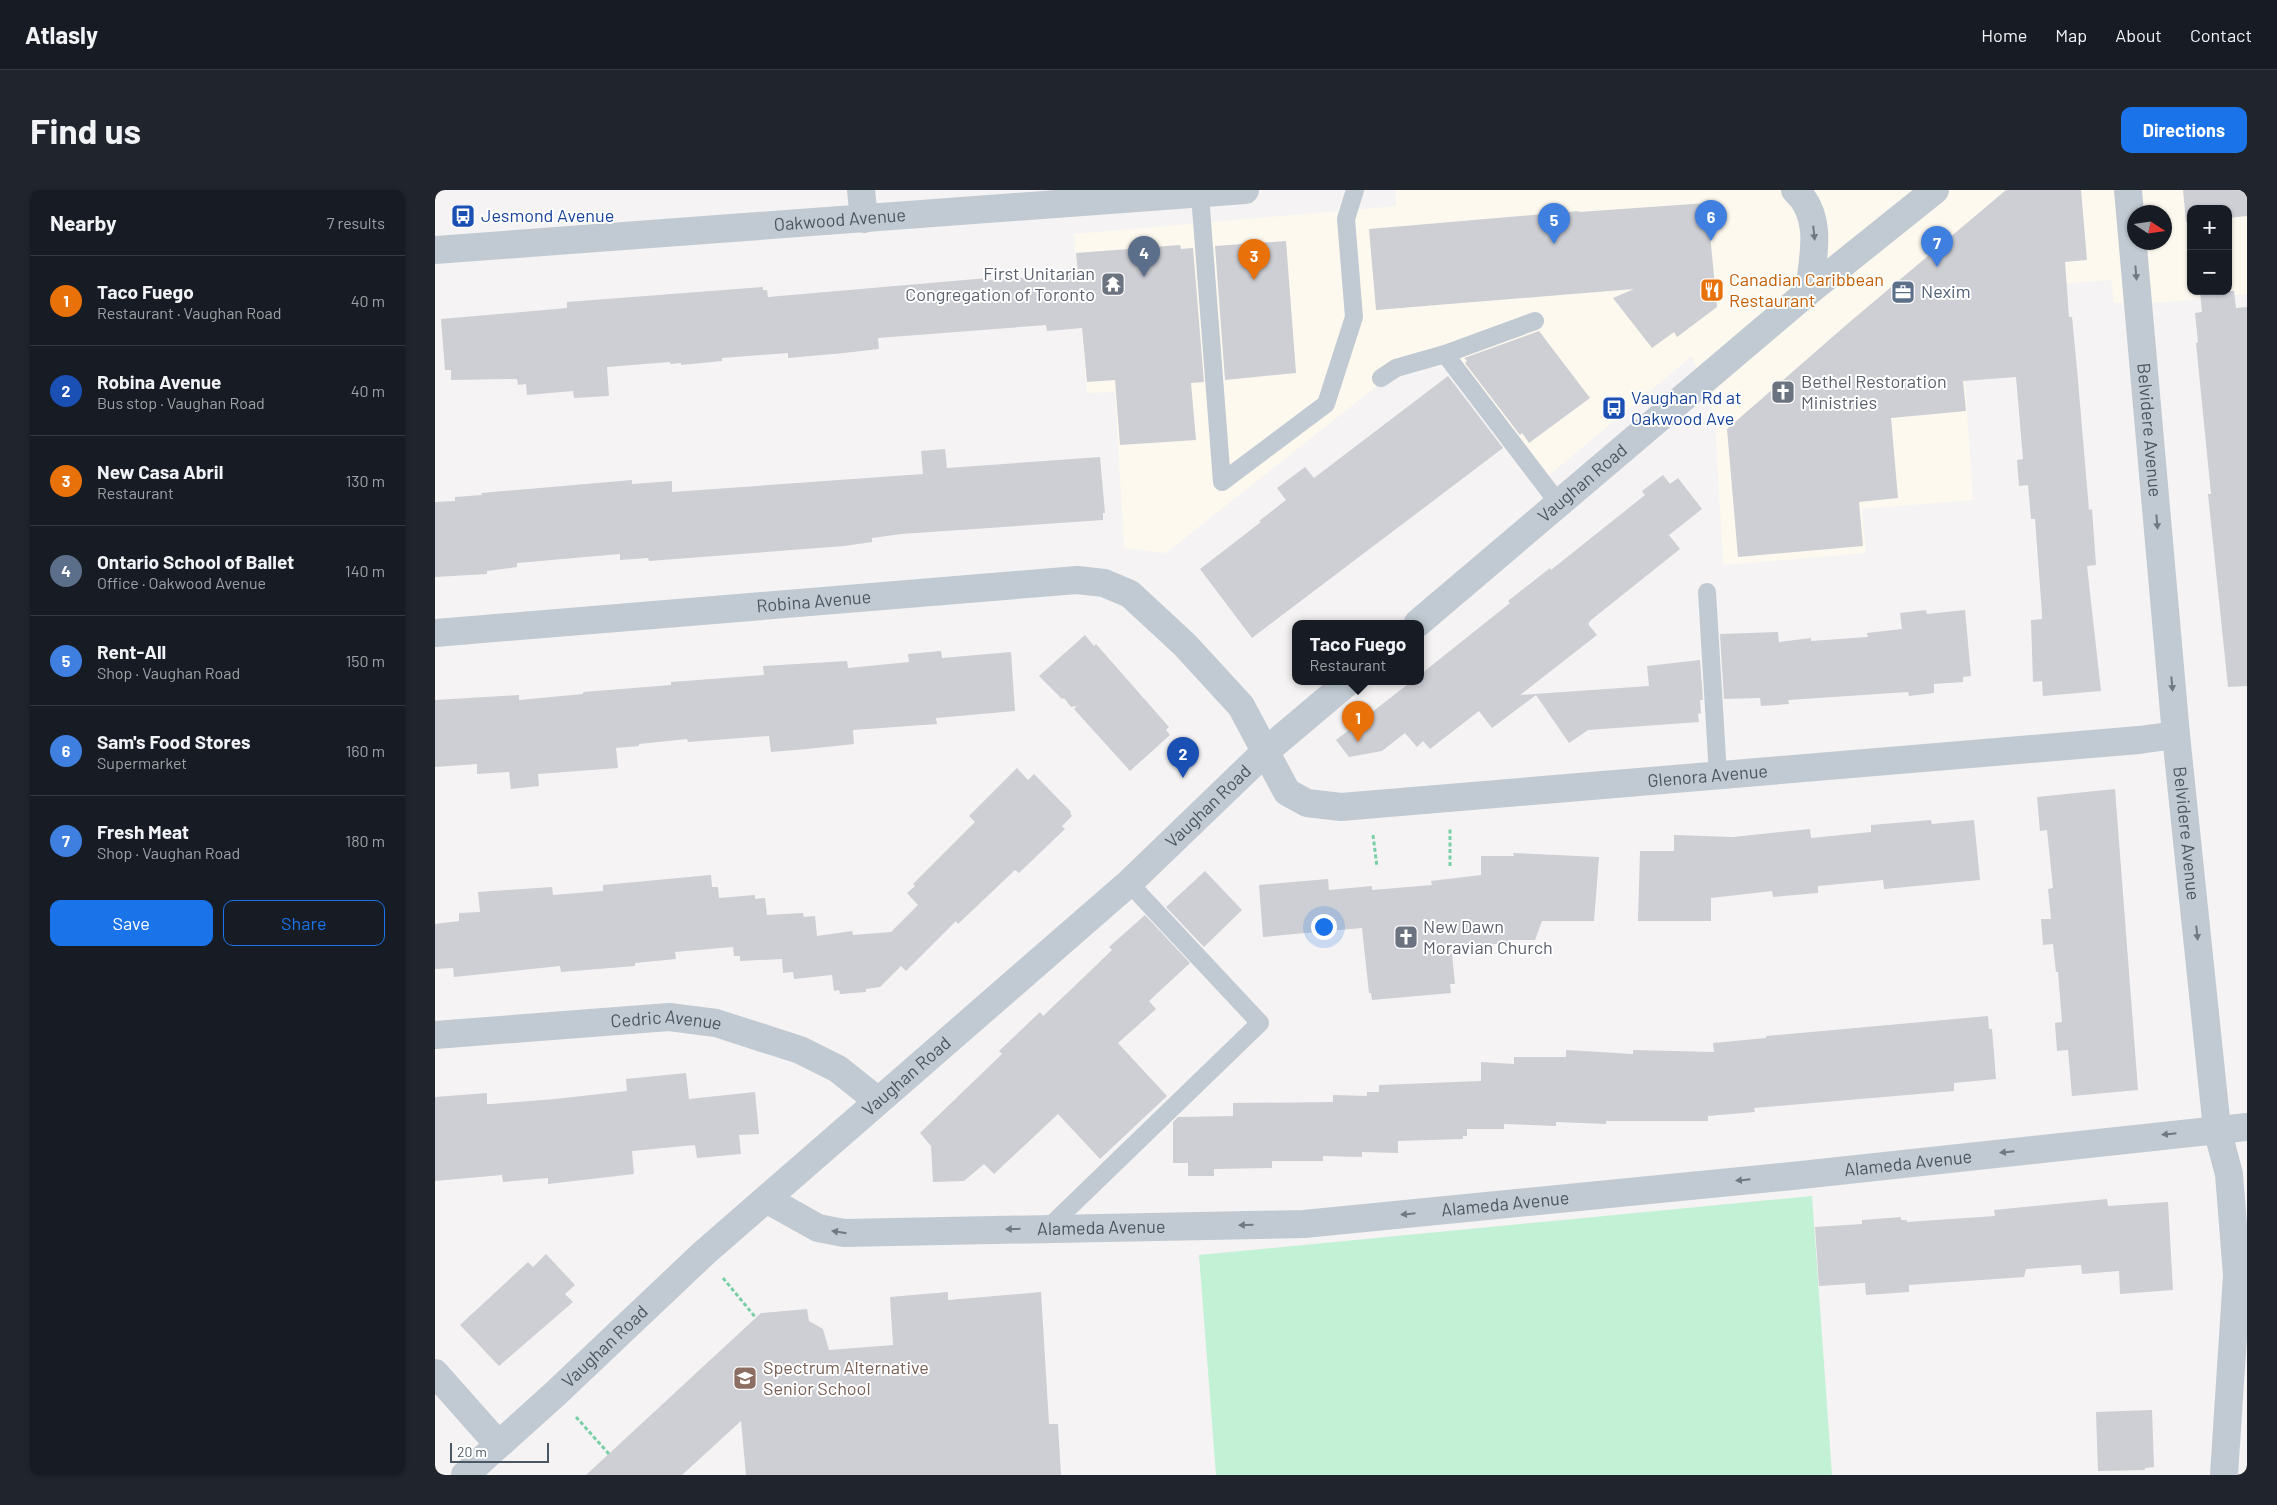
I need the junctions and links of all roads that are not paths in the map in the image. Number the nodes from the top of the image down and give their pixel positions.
1 (861, 190) edge
2 (1245, 190) edge
3 (1355, 190) edge
4 (1795, 190) edge
5 (1935, 190) edge
6 (2129, 190) edge
7 (1199, 195) junction
8 (864, 219) junction
9 (435, 250) edge
10 (1809, 291) junction
11 (1535, 320) dead end
12 (1445, 354) junction
13 (1381, 378) dead end
14 (1559, 504) junction
15 (1707, 592) dead end
16 (1421, 620) edge
17 (435, 632) edge
18 (1344, 685) edge
19 (2176, 734) junction
20 (1266, 751) junction
21 (1718, 775) junction
22 (1129, 883) junction
23 (435, 1035) edge
24 (878, 1102) junction
25 (2247, 1127) edge
26 (2217, 1129) junction
27 (768, 1200) junction
28 (1048, 1228) junction
29 (435, 1373) edge
30 (499, 1444) junction
31 (465, 1475) edge
32 (2224, 1475) edge

1 - 8 street
2 - 7 street, Oakwood Avenue
3 - 7 lane
4 -> 10 street
5 - 10 street, Vaughan Road
6 -> 19 street, Belvidere Avenue
7 - 8 street, Oakwood Avenue
8 - 9 street, Oakwood Avenue
10 - 14 street, Vaughan Road
11 - 12 lane
12 - 13 lane
12 - 14 lane
14 - 16 street, Vaughan Road
15 - 21 lane
17 - 20 street, Robina Avenue
18 - 20 street, Vaughan Road
19 - 21 street, Glenora Avenue
19 -> 26 street, Belvidere Avenue
20 - 21 street, Glenora Avenue
20 - 22 street, Vaughan Road
22 - 24 street, Vaughan Road
22 - 28 lane
23 - 24 street, Cedric Avenue
24 - 27 street, Vaughan Road
25 - 26 street, Alameda Avenue
26 -> 28 street, Alameda Avenue
26 - 32 street, Belvidere Avenue
28 -> 27 street, Alameda Avenue
27 - 30 street, Vaughan Road
29 - 30 street
30 - 31 street, Vaughan Road

